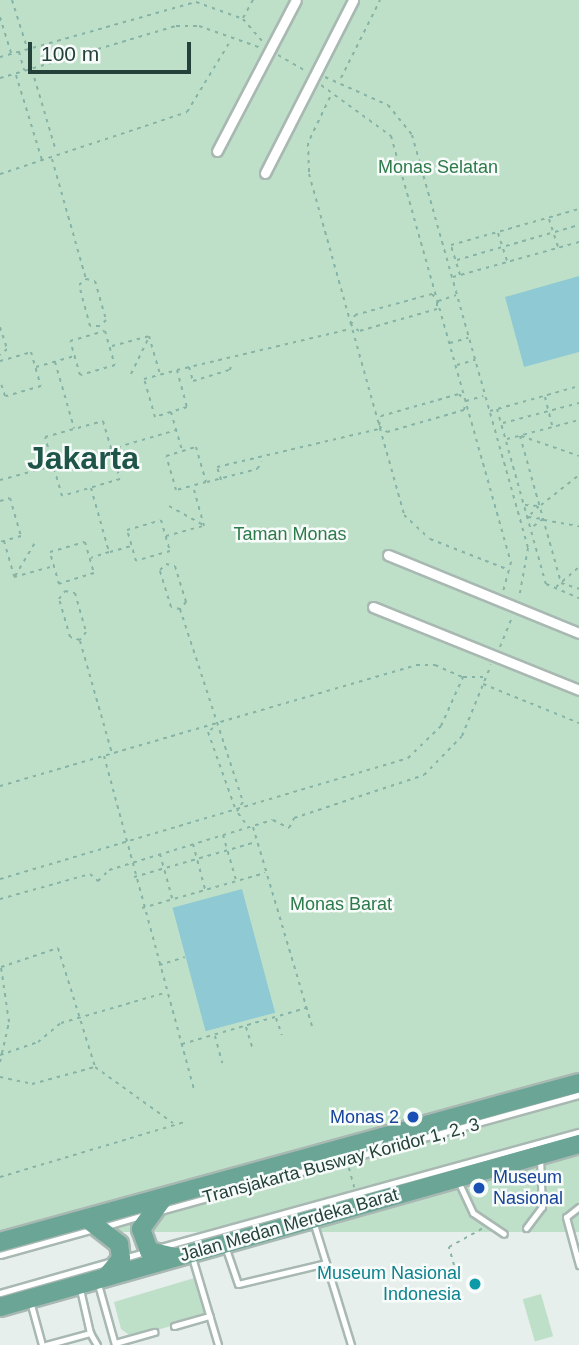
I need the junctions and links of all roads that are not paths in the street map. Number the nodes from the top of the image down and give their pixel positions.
1 (296, 0) edge
2 (353, 0) edge
3 (217, 151) dead end
4 (265, 173) dead end
5 (388, 555) dead end
6 (373, 607) dead end
7 (579, 633) edge
8 (579, 690) edge
9 (579, 1083) edge
10 (579, 1095) edge
11 (579, 1132) edge
12 (579, 1144) edge
13 (539, 1155) junction
14 (457, 1179) junction
15 (163, 1199) junction
16 (579, 1207) edge
17 (147, 1214) junction
18 (312, 1217) junction
19 (95, 1223) junction
20 (526, 1228) dead end
21 (504, 1234) dead end
22 (0, 1242) edge
23 (224, 1243) junction
24 (149, 1251) junction
25 (185, 1254) junction
26 (0, 1255) edge
27 (121, 1259) junction
28 (326, 1263) junction
29 (579, 1265) edge
30 (94, 1281) junction
31 (0, 1293) edge
32 (29, 1298) junction
33 (0, 1307) edge
34 (209, 1316) junction
35 (174, 1326) dead end
36 (154, 1332) dead end
37 (90, 1333) junction
38 (115, 1344) edge
39 (44, 1345) edge
40 (97, 1345) edge
41 (218, 1345) edge
42 (351, 1345) edge

1 - 3 street
2 - 4 street
5 - 7 street
6 - 8 street
9 - 15 main road
10 - 17 lane, Transjakarta Busway Koridor 1, 2, 3
11 - 24 lane
12 - 13 main road, Jalan Medan Merdeka Barat
13 - 14 main road, Jalan Medan Merdeka Barat
13 - 20 lane
14 - 18 main road, Jalan Medan Merdeka Barat
14 - 21 lane
15 - 17 main road
15 - 19 main road
16 - 29 lane
17 - 19 lane, Transjakarta Busway Koridor 1, 2, 3
17 - 24 main road
18 - 23 main road, Jalan Medan Merdeka Barat
18 - 28 lane
19 - 22 main road
19 - 26 lane, Transjakarta Busway Koridor 1, 2, 3
19 - 27 main road
23 - 25 main road, Jalan Medan Merdeka Barat
23 - 28 lane
24 - 25 main road
24 - 27 lane
25 - 30 main road, Jalan Medan Merdeka Barat
25 - 34 lane
27 - 30 main road
27 - 31 lane
28 - 42 lane
30 - 32 main road, Jalan Medan Merdeka Barat
30 - 37 lane
30 - 38 lane
32 - 33 main road, Jalan Medan Merdeka Barat
32 - 39 lane
34 - 35 lane
34 - 41 lane
36 - 38 lane
37 - 39 lane
37 - 40 lane

